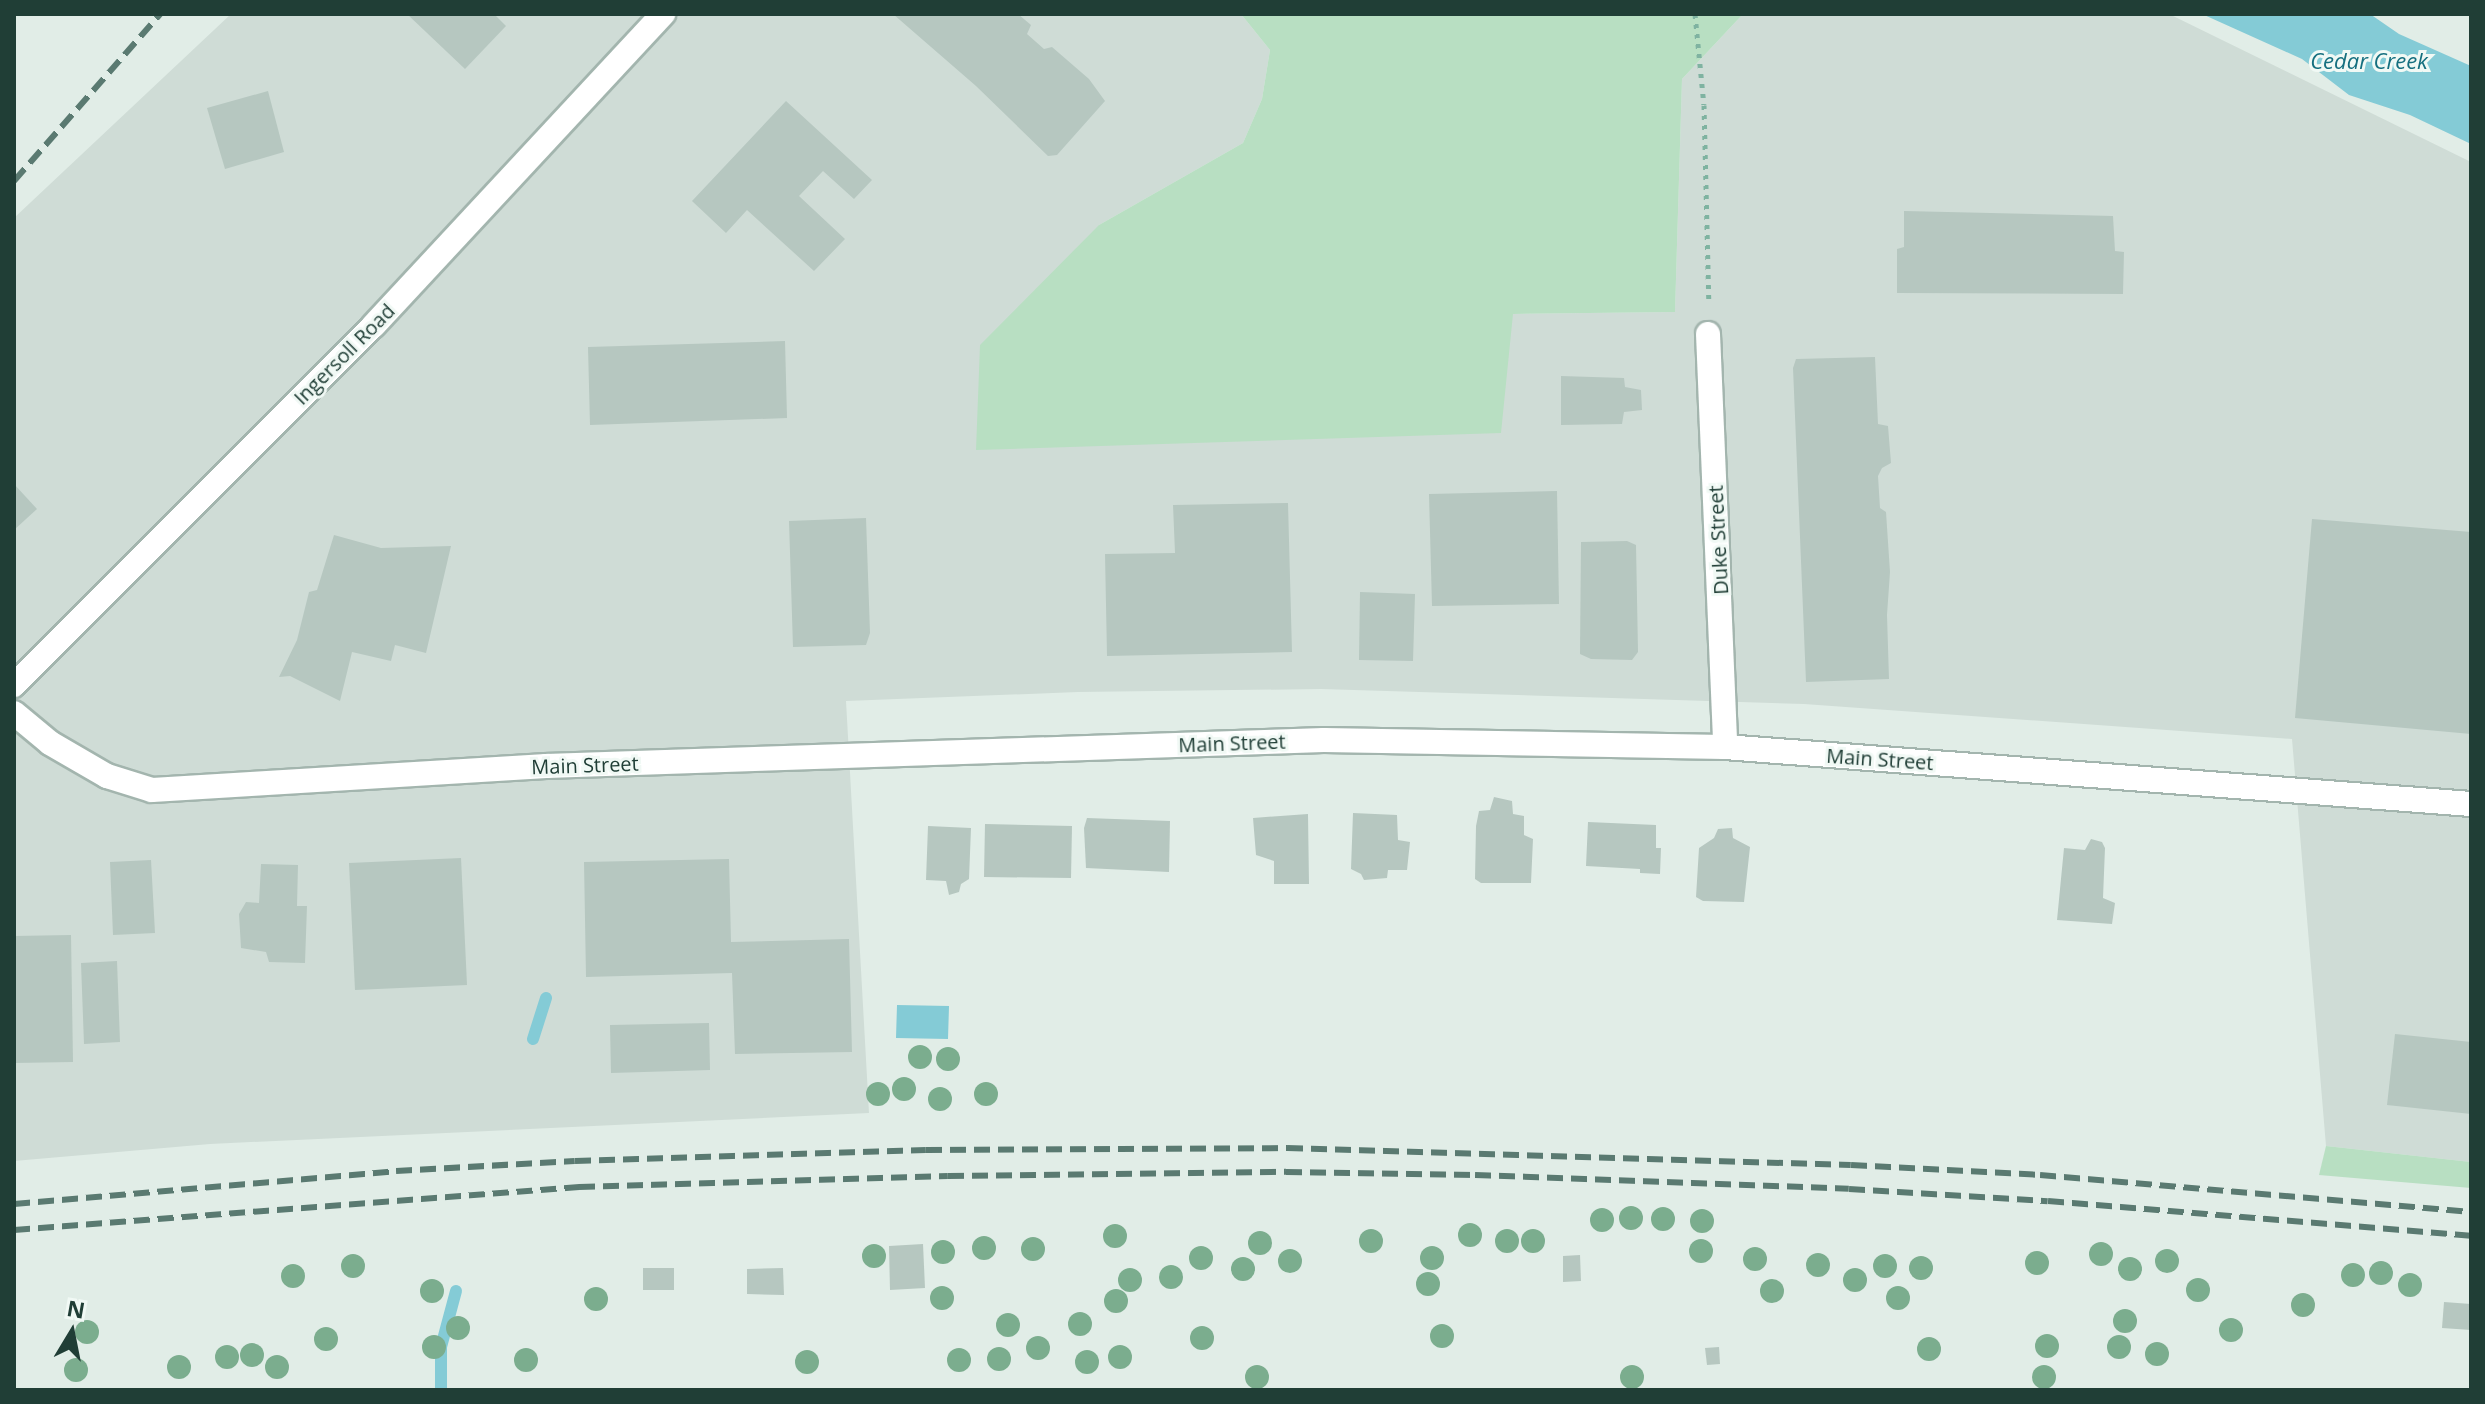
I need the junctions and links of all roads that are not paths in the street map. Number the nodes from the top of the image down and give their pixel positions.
1 (663, 14) edge
2 (1708, 334) road end
3 (14, 685) edge
4 (14, 713) edge
5 (1725, 747) junction
6 (2471, 804) edge

1 - 3 main road, Ingersoll Road
2 - 5 main road, Duke Street
4 - 5 main road, Main Street
5 - 6 main road, Main Street

